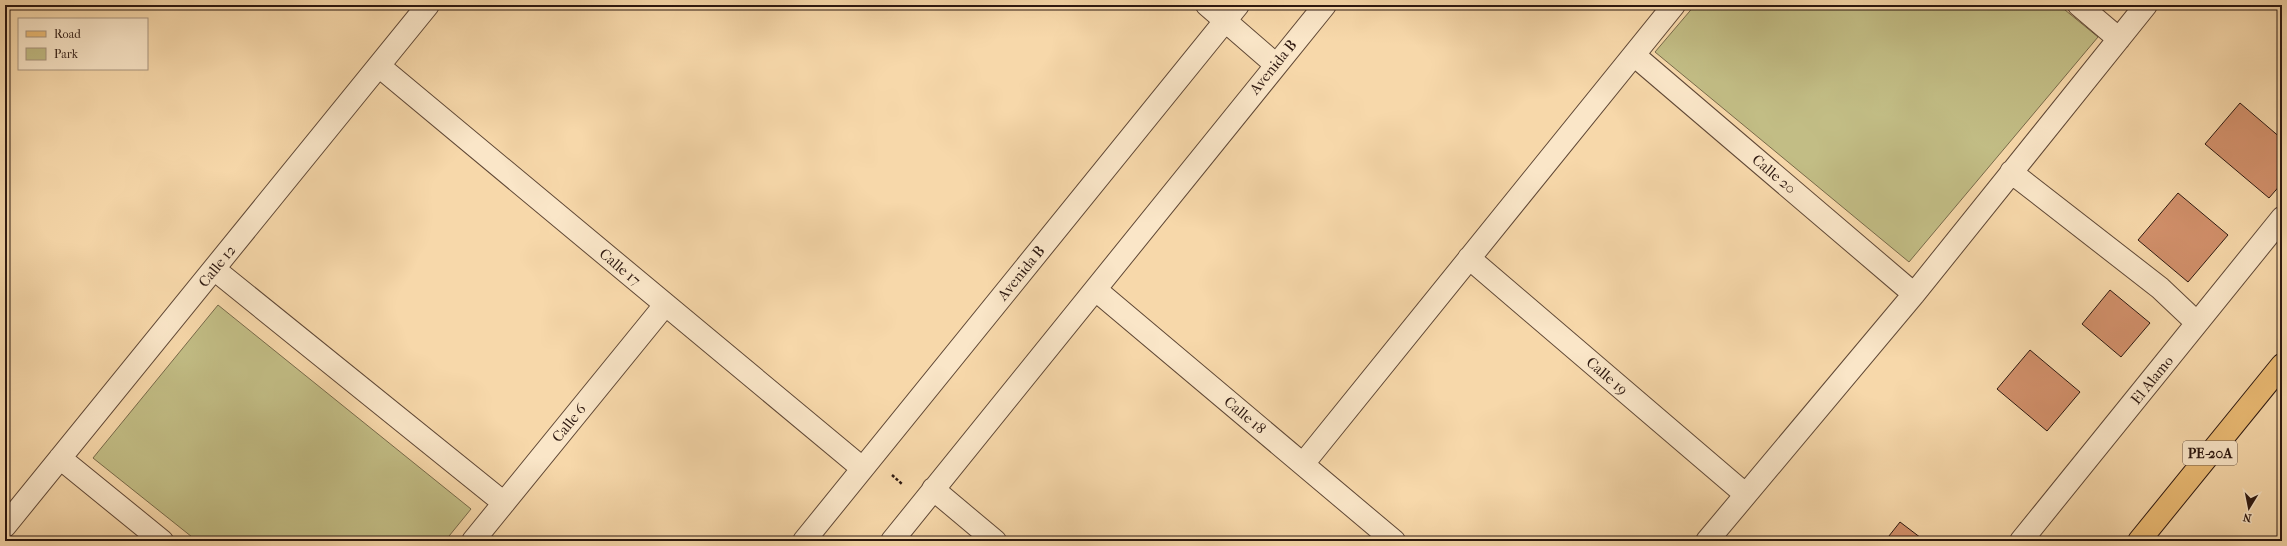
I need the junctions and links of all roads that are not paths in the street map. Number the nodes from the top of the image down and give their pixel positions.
1 (428, 5) edge
2 (1206, 5) edge
3 (1324, 5) edge
4 (1674, 5) edge
5 (2079, 5) edge
6 (2146, 5) edge
7 (1232, 13) edge
8 (2119, 39) junction
9 (1634, 55) junction
10 (1275, 64) junction
11 (379, 66) junction
12 (2011, 172) junction
13 (2282, 218) edge
14 (1469, 258) junction
15 (214, 269) junction
16 (1096, 290) junction
17 (1914, 294) junction
18 (665, 305) junction
19 (2197, 323) junction
20 (2282, 364) edge
21 (60, 458) junction
22 (867, 462) junction
23 (1302, 464) junction
24 (1745, 494) junction
25 (928, 496) junction
26 (504, 503) junction
27 (5, 526) edge
28 (162, 541) edge
29 (473, 541) edge
30 (804, 541) edge
31 (892, 541) edge
32 (995, 541) edge
33 (1394, 541) edge
34 (1707, 541) edge
35 (2021, 541) edge
36 (2139, 541) edge

1 - 11 street, Calle 12
2 - 7 street
3 - 10 street, Avenida B
4 - 9 street
5 - 8 street
6 - 8 street
7 - 10 street
7 - 22 street, Avenida B
8 - 12 street
9 - 14 street
9 - 17 street, Calle 20
10 - 16 street, Avenida B
11 - 15 street, Calle 12
11 - 18 street, Calle 17
12 - 17 street
12 - 19 street
13 - 19 street, El Alamo
14 - 23 street
14 - 24 street, Calle 19
15 - 21 street, Calle 12
15 - 26 street
16 - 23 street, Calle 18
16 - 25 street, Avenida B
17 - 24 street
18 - 22 street, Calle 17
18 - 26 street, Calle 6
19 - 35 street, El Alamo
20 - 36 main road, PE-20A
21 - 27 street, Calle 12
21 - 28 street
22 - 30 street, Avenida B
23 - 33 street, Calle 18
24 - 34 street
25 - 31 street, Avenida B
25 - 32 street
26 - 29 street, Calle 6

